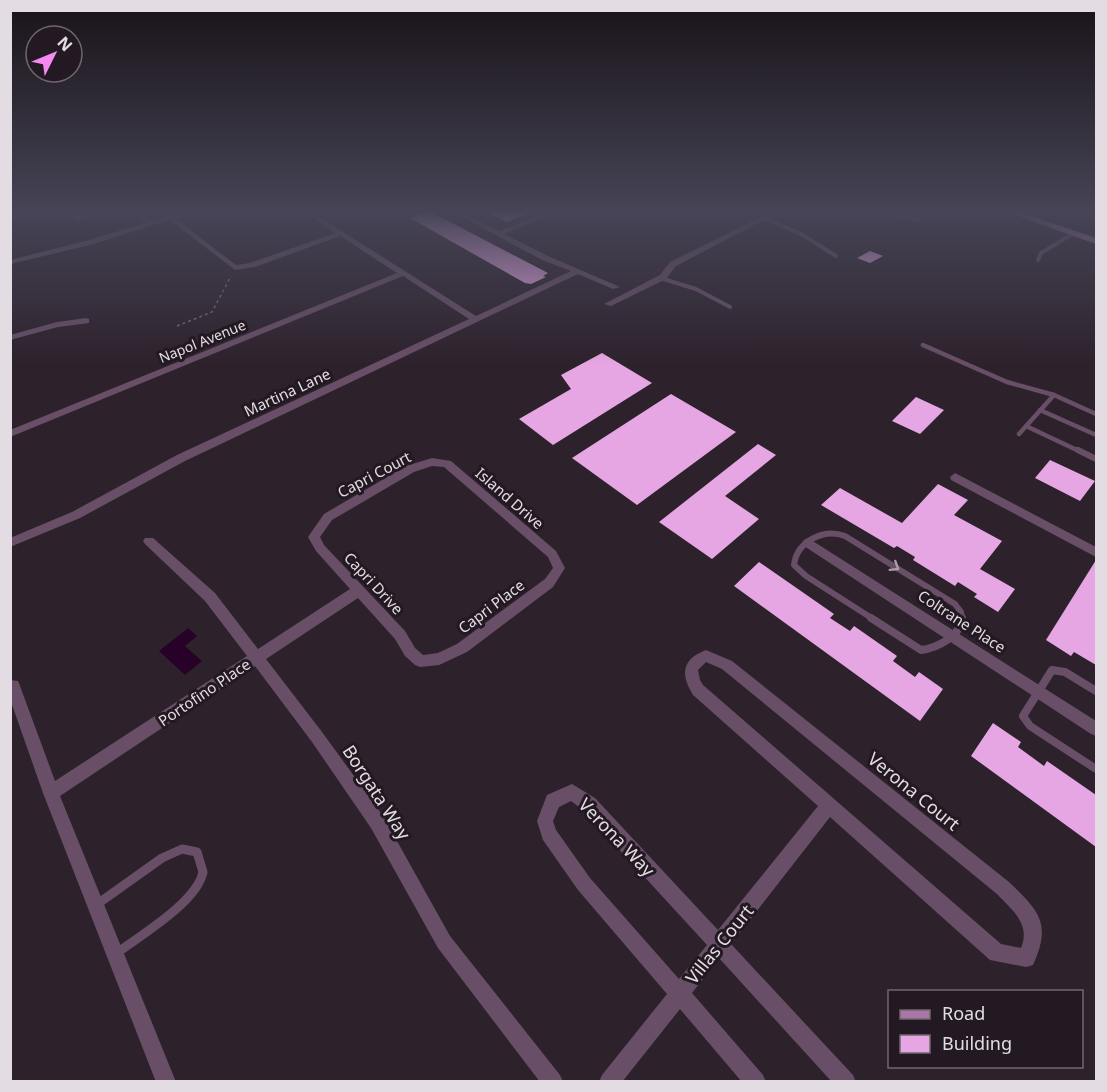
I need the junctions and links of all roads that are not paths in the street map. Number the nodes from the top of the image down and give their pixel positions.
1 (227, 262) edge
2 (260, 262) edge
3 (386, 262) edge
4 (555, 262) edge
5 (678, 262) edge
6 (578, 271) junction
7 (404, 273) junction
8 (660, 278) junction
9 (616, 287) dead end
10 (608, 304) dead end
11 (730, 307) dead end
12 (476, 320) junction
13 (86, 321) dead end
14 (10, 338) edge
15 (923, 345) dead end
16 (1054, 395) junction
17 (1040, 410) junction
18 (1096, 414) edge
19 (1026, 426) junction
20 (10, 434) edge
21 (1019, 434) dead end
22 (1096, 435) edge
23 (1096, 459) edge
24 (447, 464) joint
25 (955, 477) dead end
26 (321, 525) joint
27 (149, 541) dead end
28 (10, 543) edge
29 (808, 543) junction
30 (1096, 552) edge
31 (552, 554) joint
32 (358, 591) junction
33 (953, 635) junction
34 (255, 658) junction
35 (420, 661) joint
36 (13, 686) dead end
37 (1038, 691) junction
38 (1096, 692) edge
39 (1096, 729) edge
40 (1096, 769) edge
41 (51, 793) junction
42 (828, 807) junction
43 (96, 906) junction
44 (720, 943) junction
45 (115, 954) junction
46 (680, 993) junction
47 (166, 1082) edge
48 (553, 1082) edge
49 (609, 1082) edge
50 (756, 1082) edge
51 (846, 1082) edge

1 - 2 street
3 - 7 street
4 - 6 street
5 - 8 street
6 - 9 street
6 - 12 street, Martina Lane
7 - 12 street
7 - 20 street, Napol Avenue
8 - 10 street
8 - 11 lane
12 - 28 street, Martina Lane
13 - 14 street
15 - 16 lane
16 - 17 lane
16 - 18 lane
17 - 19 lane
17 - 22 lane
19 - 21 lane
19 - 23 lane
24 - 26 street, Capri Court
24 - 31 street, Island Drive
25 - 30 street
26 - 32 street, Capri Drive
27 - 34 street, Borgata Way
29 - 33 street, Coltrane Place
29 -> 33 lane
29 - 33 lane
31 - 35 street, Capri Place
32 - 34 street, Portofino Place
32 - 35 street, Capri Drive
33 - 37 street, Coltrane Place
34 - 41 street, Portofino Place
34 - 48 street, Borgata Way
36 - 41 street
37 - 38 lane
37 - 39 street, Coltrane Place
37 - 40 lane
41 - 43 street
42 - 42 street, Verona Court
42 - 44 street, Villas Court
43 - 45 street
43 - 45 lane
44 - 46 street, Villas Court
44 - 46 street, Verona Way
44 - 51 street, Verona Way
45 - 47 street
46 - 49 street, Villas Court
46 - 50 street, Verona Way

